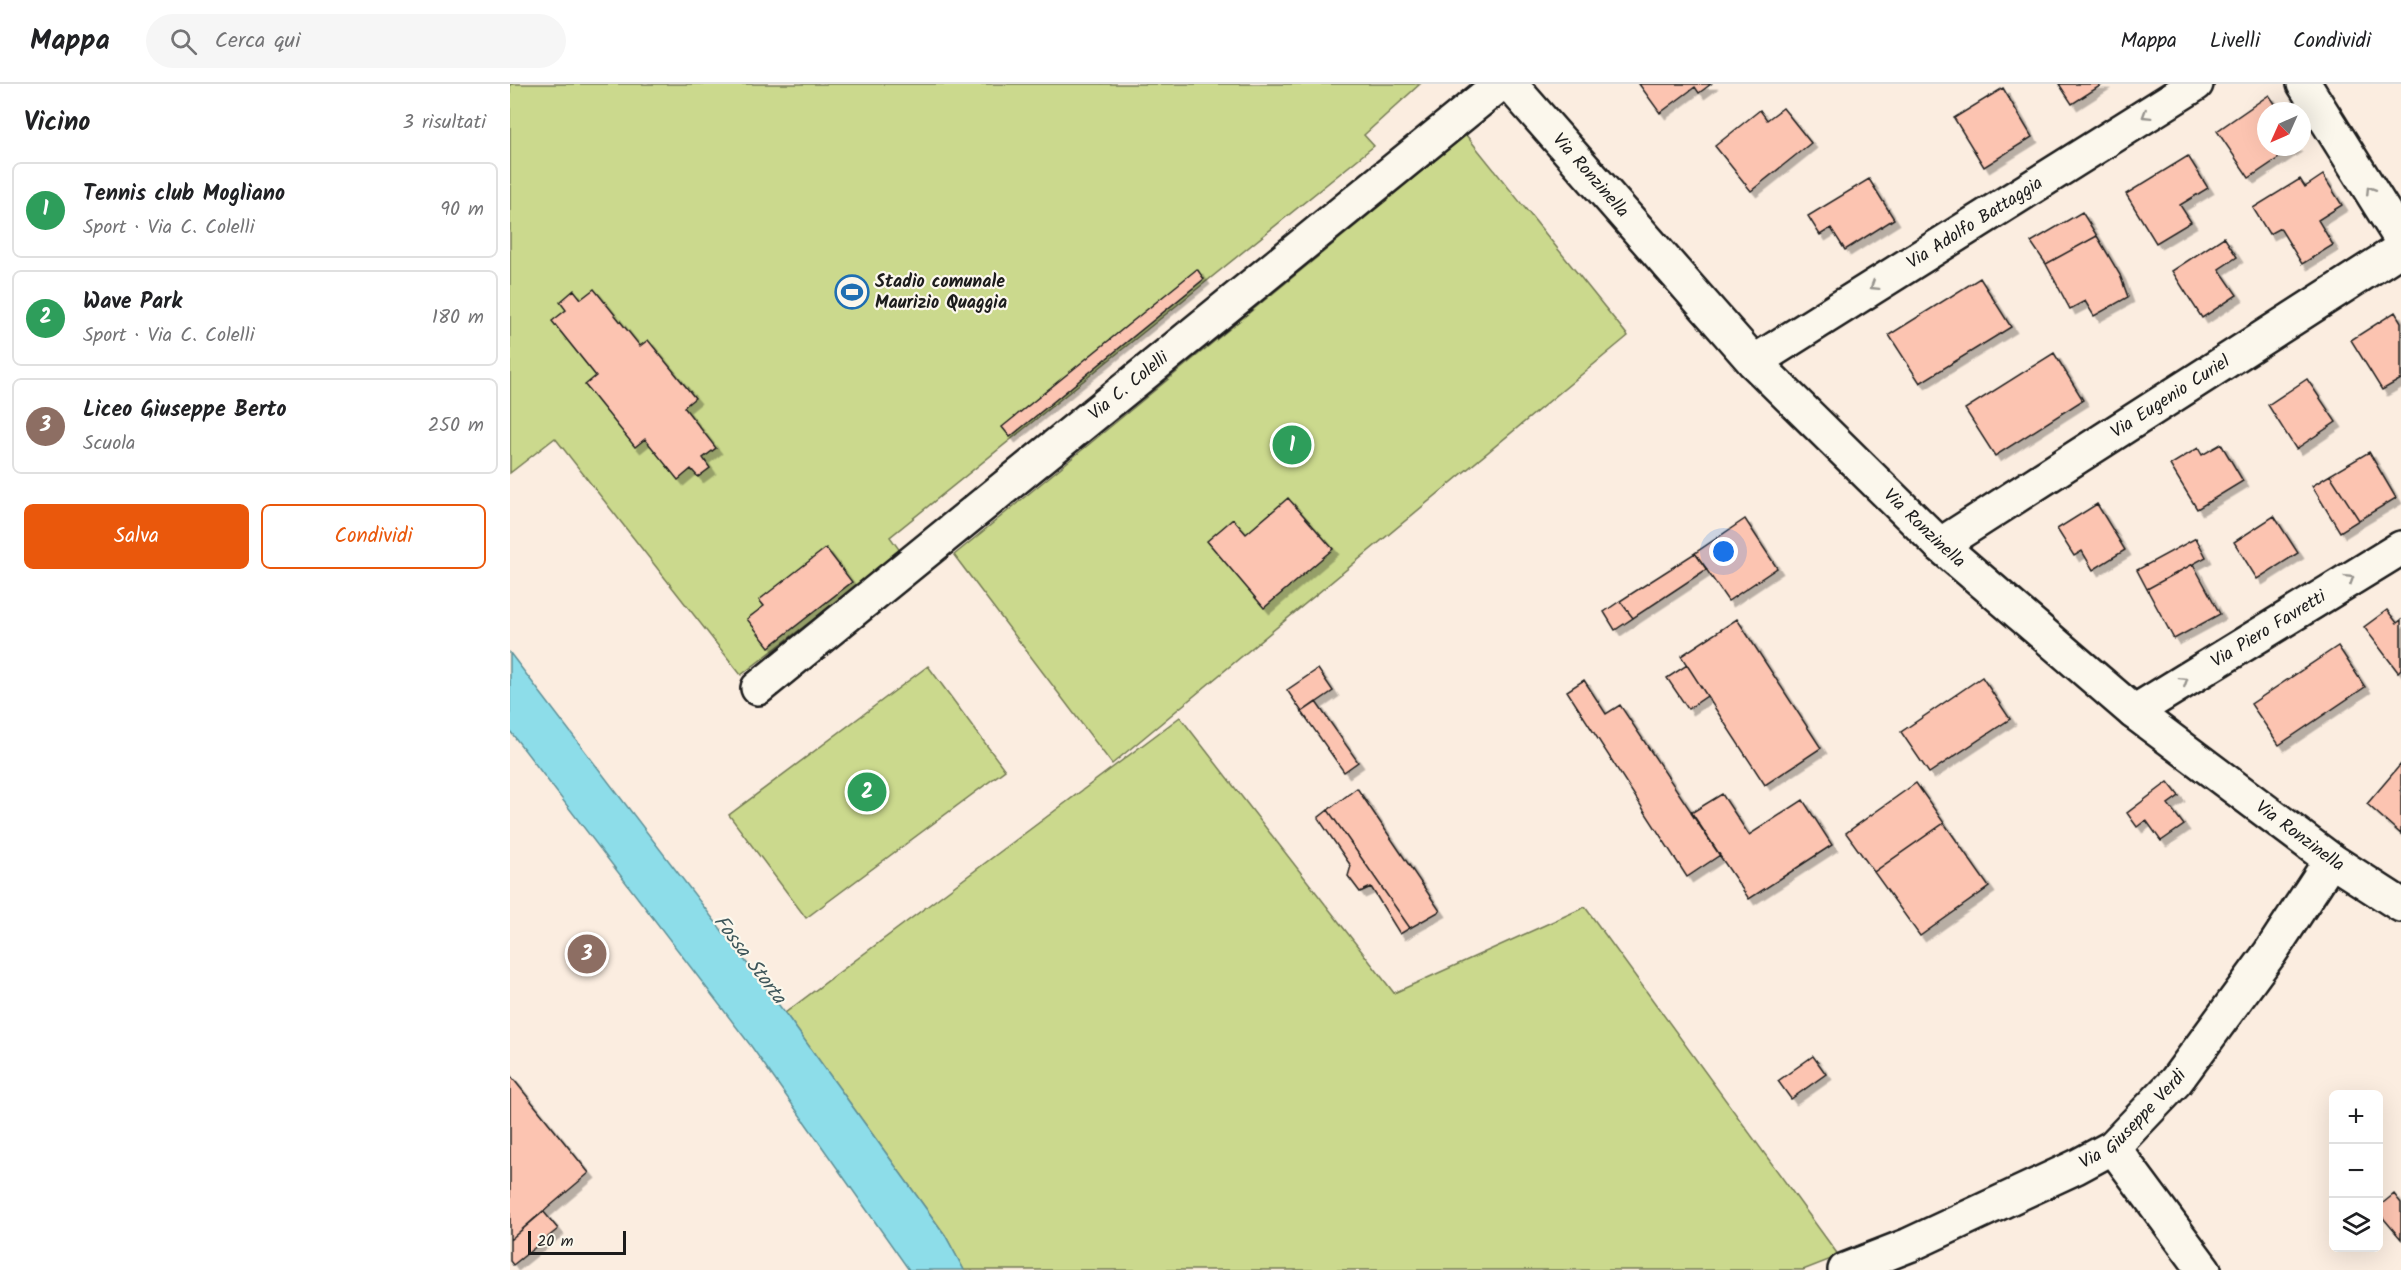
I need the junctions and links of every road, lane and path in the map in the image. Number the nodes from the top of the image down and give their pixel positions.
1 (1500, 84) edge
2 (1510, 84) edge
3 (2196, 84) edge
4 (2304, 84) edge
5 (2401, 239) edge
6 (2401, 249) edge
7 (1754, 362) junction
8 (1940, 545) junction
9 (2401, 548) edge
10 (758, 688) dead end
11 (2134, 712) junction
12 (2331, 860) junction
13 (2401, 905) edge
14 (2113, 1147) junction
15 (1845, 1270) edge
16 (2204, 1270) edge

1 - 10 street, Via C. Colelli
2 - 7 street, Via Ronzinella
3 -> 7 street, Via Adolfo Battaggia
5 -> 4 street
6 - 8 street, Via Eugenio Curiel
7 - 8 street, Via Ronzinella
8 - 11 street, Via Ronzinella
11 -> 9 street, Via Piero Favretti
11 - 12 street, Via Ronzinella
12 - 13 street, Via Ronzinella
12 - 14 street, Via Giuseppe Verdi
14 - 15 street, Via Giuseppe Verdi
14 - 16 street

